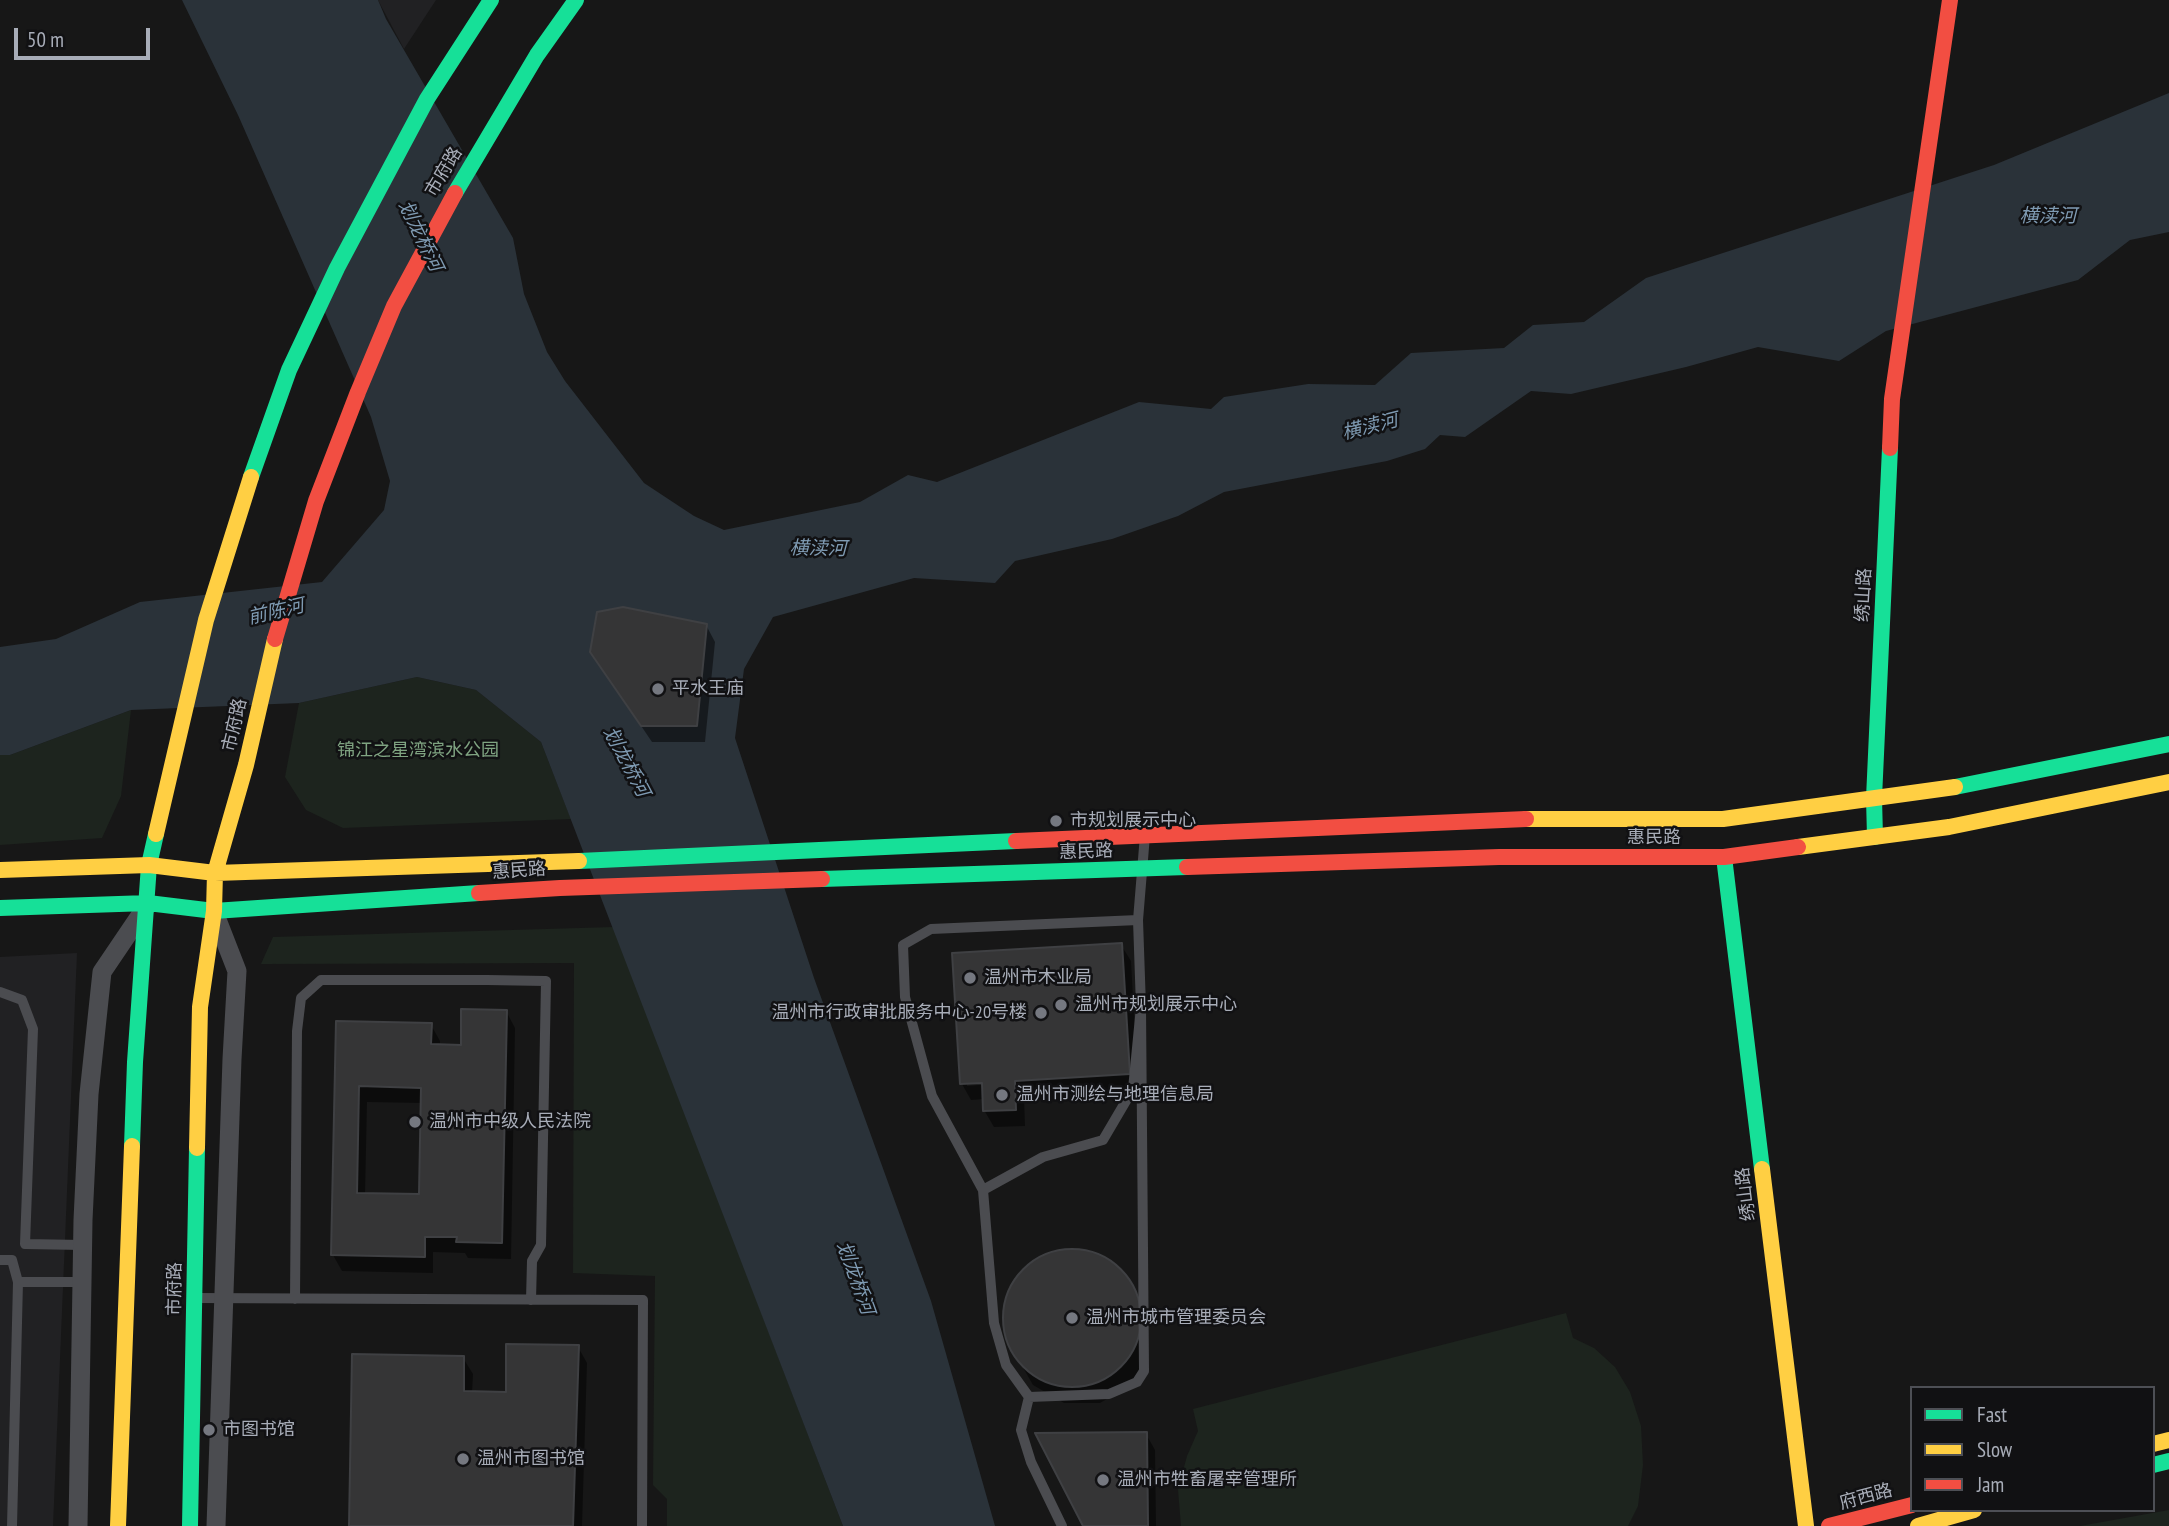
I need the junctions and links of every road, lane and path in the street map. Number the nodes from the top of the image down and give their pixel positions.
1 (491, 0) edge
2 (576, 0) edge
3 (1950, 0) edge
4 (2169, 744) edge
5 (2169, 782) edge
6 (1874, 798) junction
7 (1145, 835) junction
8 (1875, 836) junction
9 (1724, 857) junction
10 (149, 865) junction
11 (1143, 869) junction
12 (0, 870) edge
13 (215, 873) junction
14 (148, 903) junction
15 (0, 908) edge
16 (214, 911) junction
17 (1138, 920) junction
18 (0, 992) edge
19 (1141, 1007) junction
20 (983, 1190) junction
21 (83, 1245) junction
22 (0, 1260) edge
23 (18, 1282) junction
24 (82, 1282) junction
25 (194, 1298) junction
26 (225, 1298) junction
27 (295, 1299) junction
28 (531, 1300) junction
29 (1030, 1397) junction
30 (1910, 1505) edge
31 (1967, 1512) edge
32 (12, 1526) edge
33 (78, 1526) edge
34 (118, 1526) edge
35 (190, 1526) edge
36 (216, 1526) edge
37 (642, 1526) edge
38 (1062, 1526) edge
39 (1806, 1526) edge
40 (1829, 1526) edge
41 (1918, 1526) edge

1 - 10 main road
2 - 13 main road, 市府路
3 - 6 main road, 绣山路
4 - 6 main road, 惠民路
5 - 8 main road, 惠民路
6 - 7 main road, 惠民路
6 - 8 main road, 绣山路
7 - 11 lane
7 - 13 main road, 惠民路
8 - 9 main road, 惠民路
9 - 11 main road, 惠民路
9 - 39 main road, 绣山路
10 - 12 main road, 惠民路
10 - 13 main road, 惠民路
10 - 14 main road
11 - 16 main road, 惠民路
11 - 17 lane
13 - 16 main road, 市府路
14 - 15 main road, 惠民路
14 - 16 main road, 惠民路
14 - 21 street
14 - 34 main road
16 - 25 main road, 市府路
16 - 26 street
17 - 19 lane
17 - 20 lane
18 - 21 lane
19 - 20 lane
19 - 29 lane
20 - 29 lane
21 - 24 street
22 - 23 lane
23 - 24 lane
23 - 32 lane
24 - 33 street
25 - 26 lane
25 - 35 main road, 市府路
26 - 27 lane
26 - 36 street
27 - 28 lane
27 - 28 lane
28 - 37 lane
29 - 38 lane
30 - 40 main road, 府西路
31 - 41 main road

